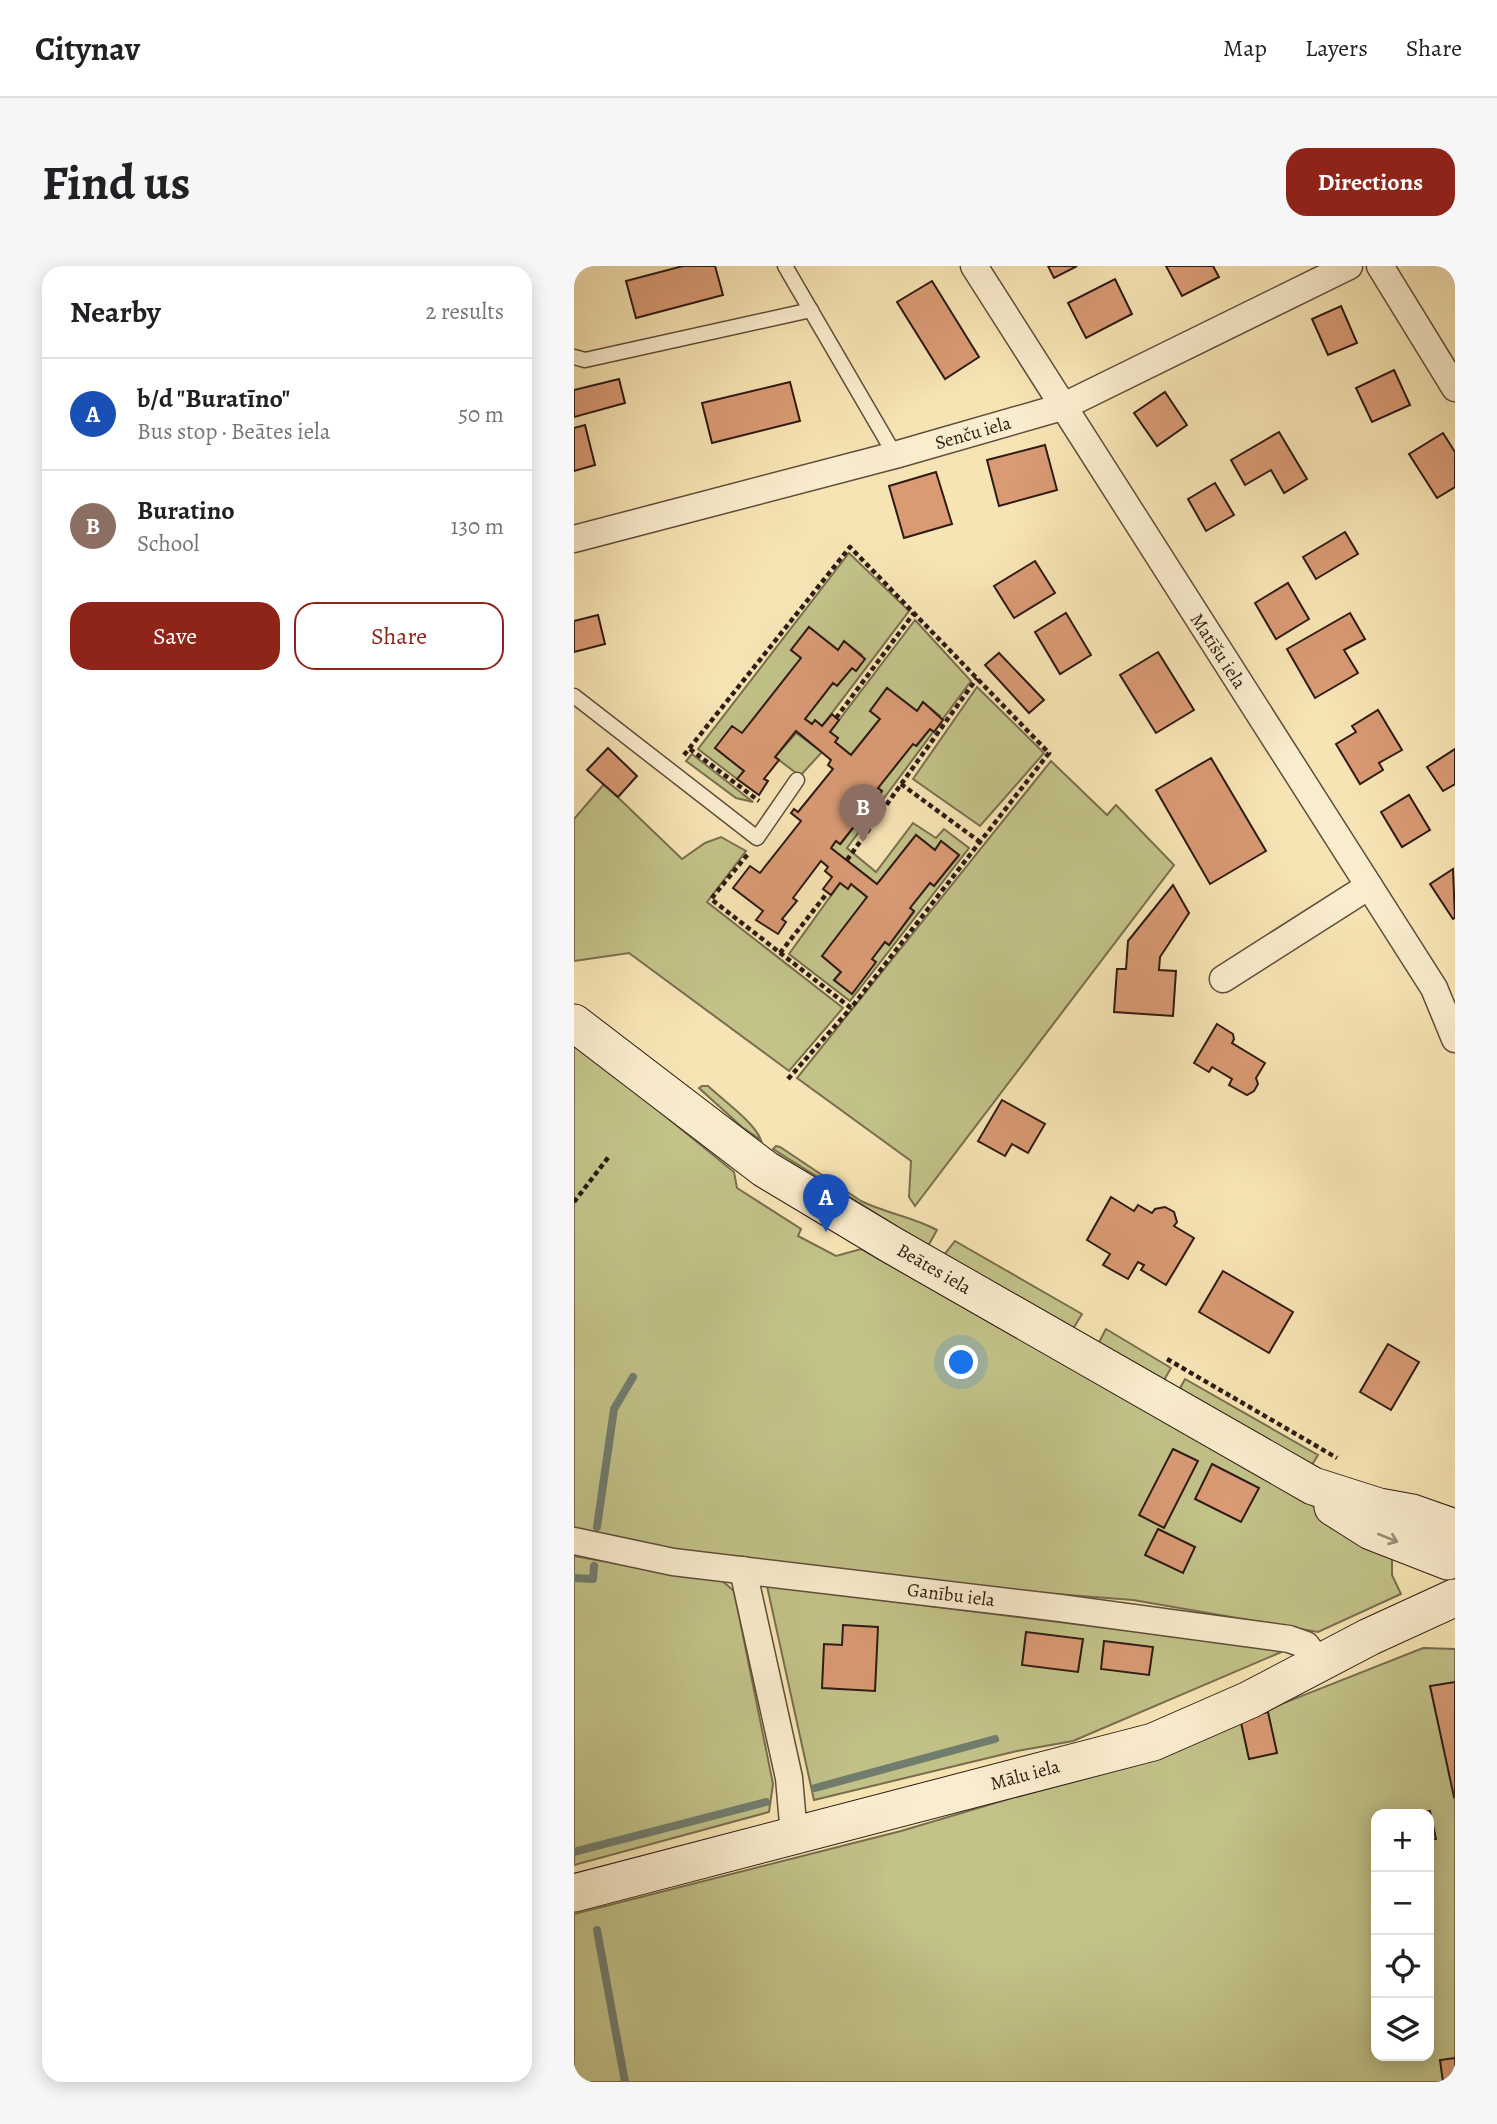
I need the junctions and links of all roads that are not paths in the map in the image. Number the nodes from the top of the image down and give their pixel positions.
1 (785, 266) edge
2 (974, 266) edge
3 (1349, 266) edge
4 (1380, 266) edge
5 (811, 310) junction
6 (574, 357) edge
7 (1455, 388) edge
8 (1062, 407) junction
9 (895, 455) junction
10 (574, 539) edge
11 (574, 696) edge
12 (797, 780) dead end
13 (1369, 886) junction
14 (1223, 979) dead end
15 (574, 1023) edge
16 (1455, 1039) edge
17 (574, 1541) edge
18 (1453, 1542) edge
19 (743, 1570) junction
20 (1455, 1598) edge
21 (1319, 1662) junction
22 (794, 1835) junction
23 (574, 1893) edge

1 - 5 lane
2 - 8 street, Matīšu iela
3 - 8 street, Senču iela
4 - 7 street
5 - 6 lane
5 - 9 lane
8 - 9 street, Senču iela
8 - 13 street, Matīšu iela
9 - 10 street, Senču iela
11 - 12 lane
13 - 14 street
13 - 16 street, Matīšu iela
15 - 18 street, Beātes iela
17 - 19 street, Ganību iela
18 - 20 street
19 - 21 street, Ganību iela
19 - 22 street
20 - 21 street, Mālu iela
21 - 22 street, Mālu iela
22 - 23 street, Mālu iela

